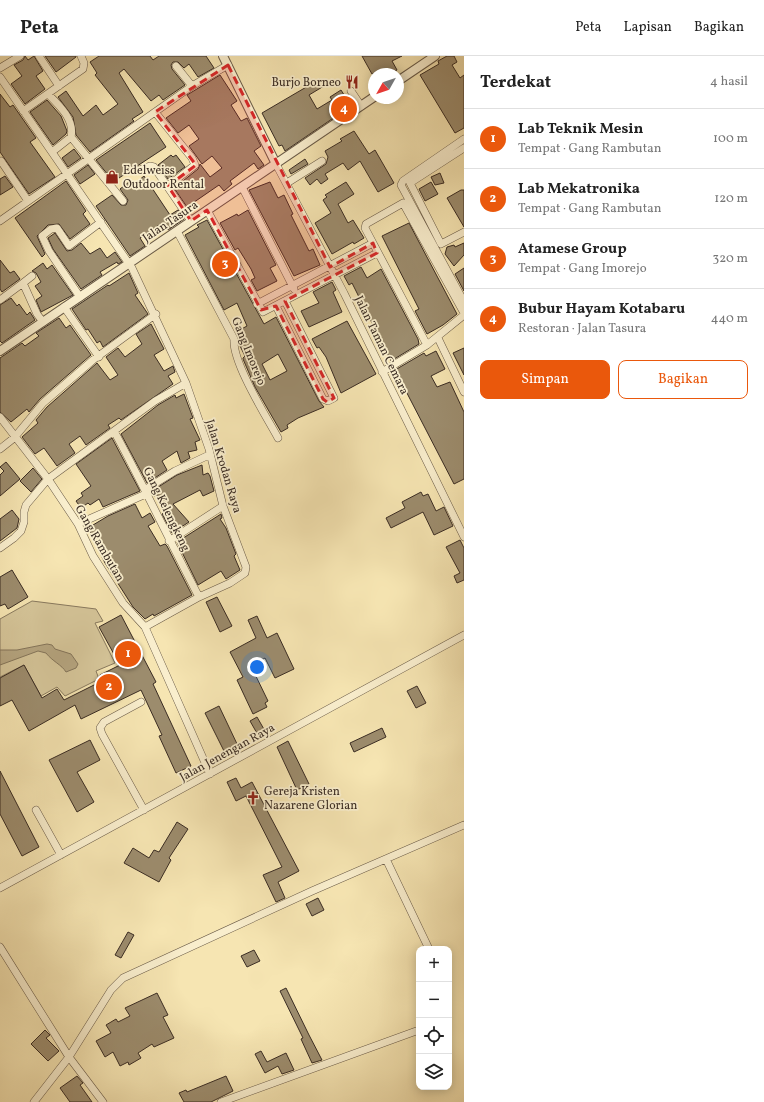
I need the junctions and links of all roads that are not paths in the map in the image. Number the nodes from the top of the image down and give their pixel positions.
1 (20, 56) edge
2 (39, 56) edge
3 (81, 56) edge
4 (224, 56) edge
5 (435, 56) edge
6 (228, 65) junction
7 (176, 66) dead end
8 (0, 68) edge
9 (0, 77) edge
10 (404, 77) edge
11 (59, 86) junction
12 (192, 86) junction
13 (351, 91) dead end
14 (48, 94) junction
15 (368, 101) edge
16 (361, 106) junction
17 (23, 111) junction
18 (154, 112) junction
19 (71, 136) junction
20 (464, 139) edge
21 (464, 148) edge
22 (52, 152) junction
23 (88, 158) junction
24 (1, 161) dead end
25 (322, 161) dead end
26 (276, 164) junction
27 (137, 171) dead end
28 (67, 174) junction
29 (286, 183) junction
30 (168, 186) junction
31 (242, 187) junction
32 (28, 201) junction
33 (123, 201) dead end
34 (207, 210) junction
35 (0, 221) edge
36 (191, 221) junction
37 (101, 222) junction
38 (177, 230) junction
39 (464, 232) edge
40 (373, 244) junction
41 (377, 253) junction
42 (130, 263) junction
43 (330, 267) junction
44 (334, 274) junction
45 (32, 276) dead end
46 (23, 283) junction
47 (292, 286) junction
48 (297, 295) junction
49 (80, 297) junction
50 (0, 300) edge
51 (285, 301) junction
52 (464, 302) edge
53 (258, 304) junction
54 (276, 306) junction
55 (64, 307) junction
56 (156, 314) junction
57 (464, 314) edge
58 (42, 322) junction
59 (301, 332) junction
60 (291, 337) junction
61 (438, 338) junction
62 (427, 345) junction
63 (1, 349) edge
64 (99, 357) junction
65 (316, 361) junction
66 (305, 365) junction
67 (382, 372) junction
68 (186, 383) junction
69 (464, 392) edge
70 (0, 417) edge
71 (114, 431) junction
72 (14, 438) junction
73 (278, 438) dead end
74 (0, 449) edge
75 (209, 455) junction
76 (48, 479) junction
77 (147, 491) junction
78 (223, 506) junction
79 (78, 524) junction
80 (464, 537) edge
81 (169, 541) junction
82 (0, 548) edge
83 (199, 597) junction
84 (145, 626) junction
85 (464, 635) edge
86 (141, 702) dead end
87 (210, 774) junction
88 (36, 810) dead end
89 (144, 810) junction
90 (464, 825) edge
91 (61, 855) junction
92 (386, 859) junction
93 (0, 888) edge
94 (427, 946) edge
95 (0, 947) edge
96 (416, 1031) edge
97 (69, 1057) junction
98 (34, 1102) edge
99 (103, 1102) edge
100 (221, 1102) edge

1 - 8 street
2 - 11 street
3 - 11 street
4 - 6 street
5 - 10 street
6 - 12 street
6 - 26 street
7 - 12 street
9 - 17 street, Jalan Krodan Raya
11 - 14 street
12 - 18 street
13 - 16 street
14 - 17 street
14 - 19 street
15 - 16 street, Jalan Tasura
16 - 26 street, Jalan Tasura
17 - 22 street, Jalan Krodan Raya
18 - 23 street
18 - 30 street
19 - 22 street
19 - 23 street
20 - 52 street
21 - 39 street
22 - 28 street, Jalan Krodan Raya
23 - 28 street
23 - 33 street
24 - 32 street
25 - 29 street
26 - 29 street, Jalan Taman Cemara
26 - 31 street, Jalan Tasura
27 - 30 street
28 - 32 street
28 - 37 street, Jalan Krodan Raya
29 - 43 street, Jalan Taman Cemara
30 - 36 street
31 - 34 street, Jalan Tasura
31 - 47 street
32 - 35 street
34 - 36 street, Jalan Tasura
34 - 53 street
36 - 38 street, Jalan Tasura
37 - 42 street, Jalan Krodan Raya
37 - 49 street
38 - 42 street, Jalan Tasura
38 - 73 street, Gang Imorejo
40 - 41 street
40 - 43 street
40 - 57 street
41 - 44 street
41 - 62 street
42 - 49 street, Jalan Tasura
42 - 56 street, Jalan Krodan Raya
43 - 44 street, Jalan Taman Cemara
43 - 47 street
44 - 48 street
44 - 67 street, Jalan Taman Cemara
45 - 46 street
46 - 50 street
46 - 58 street
47 - 48 street
47 - 53 street
48 - 51 street
49 - 55 street, Jalan Tasura
51 - 54 street
51 - 59 street
53 - 54 street
54 - 60 street
55 - 58 street, Jalan Tasura
55 - 64 street
56 - 64 street
56 - 68 street, Jalan Krodan Raya
57 - 61 street
58 - 63 street, Jalan Tasura
59 - 60 street
59 - 65 street
60 - 66 street
61 - 62 street
61 - 69 street
62 - 67 street
64 - 72 street
65 - 66 street
65 - 66 street
67 - 80 street, Jalan Taman Cemara
68 - 71 street
68 - 75 street, Jalan Krodan Raya
70 - 72 street, Gang Rambutan
71 - 76 street
71 - 77 street, Gang Kelengkeng
72 - 74 street
72 - 76 street, Gang Rambutan
75 - 77 street
75 - 78 street, Jalan Krodan Raya
76 - 79 street, Gang Rambutan
76 - 82 street
77 - 79 street
77 - 81 street, Gang Kelengkeng
78 - 81 street
78 - 83 street, Jalan Krodan Raya
79 - 84 street, Gang Rambutan
81 - 83 street, Gang Kelengkeng
83 - 84 street, Jalan Krodan Raya
84 - 87 street, Gang Rambutan
85 - 87 street, Jalan Jenengan Raya
86 - 89 street
87 - 89 street, Jalan Jenengan Raya
88 - 91 street
89 - 91 street, Jalan Jenengan Raya
90 - 92 street
91 - 93 street, Jalan Jenengan Raya
92 - 94 street
92 - 97 street
95 - 97 street
96 - 100 street
97 - 98 street
97 - 99 street

